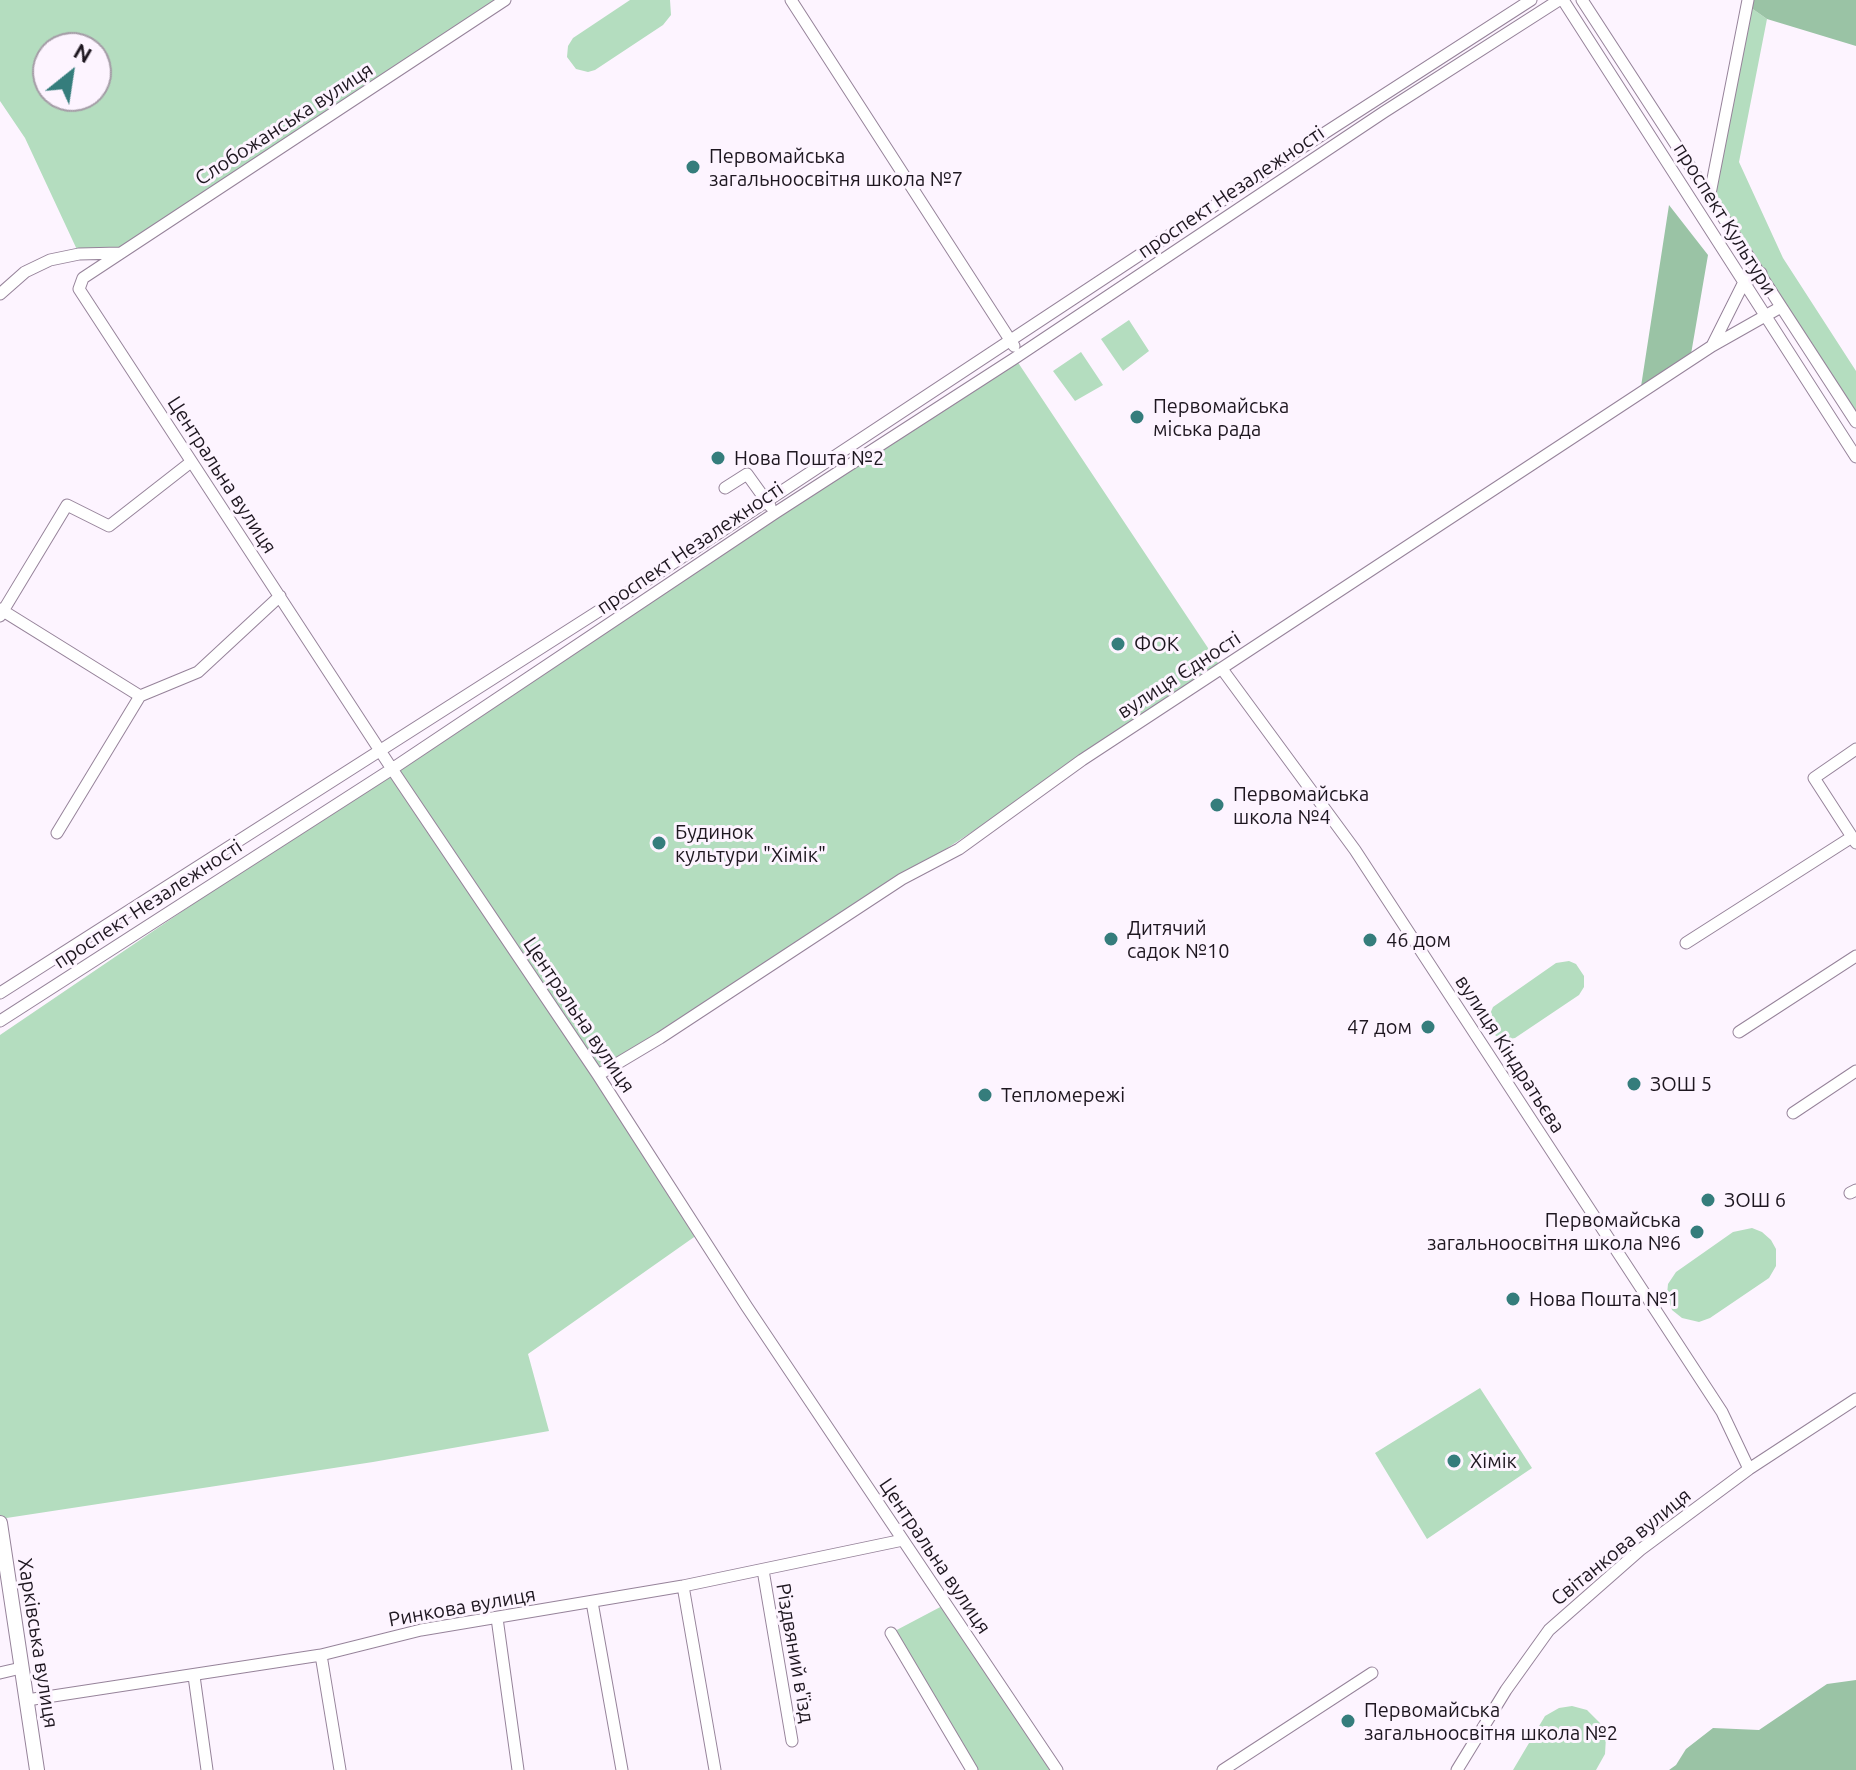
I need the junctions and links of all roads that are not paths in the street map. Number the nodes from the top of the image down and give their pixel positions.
1 (505, 0) edge
2 (791, 0) edge
3 (1531, 0) edge
4 (1561, 0) edge
5 (1582, 0) edge
6 (1748, 0) edge
7 (1376, 101) junction
8 (1384, 112) junction
9 (1711, 197) junction
10 (1698, 209) junction
11 (120, 253) junction
12 (1761, 273) junction
13 (83, 278) joint
14 (1744, 282) junction
15 (0, 294) edge
16 (1781, 307) junction
17 (1765, 316) junction
18 (1010, 341) junction
19 (1712, 346) junction
20 (1017, 356) junction
21 (1856, 422) edge
22 (1856, 457) edge
23 (191, 462) junction
24 (725, 488) dead end
25 (766, 501) junction
26 (775, 513) junction
27 (280, 596) junction
28 (1, 612) edge
29 (1222, 669) junction
30 (140, 696) junction
31 (1856, 749) edge
32 (379, 750) junction
33 (392, 769) junction
34 (57, 833) dead end
35 (1854, 840) edge
36 (1686, 943) dead end
37 (1856, 956) edge
38 (0, 993) edge
39 (0, 1021) edge
40 (1739, 1032) dead end
41 (1856, 1071) edge
42 (598, 1075) junction
43 (1793, 1113) dead end
44 (1856, 1399) edge
45 (1749, 1469) junction
46 (0, 1523) edge
47 (903, 1540) junction
48 (763, 1570) junction
49 (683, 1586) junction
50 (592, 1602) junction
51 (497, 1618) junction
52 (891, 1633) dead end
53 (321, 1655) junction
54 (21, 1668) junction
55 (0, 1673) edge
56 (1372, 1673) dead end
57 (194, 1676) junction
58 (27, 1700) junction
59 (792, 1741) dead end
60 (37, 1770) edge
61 (207, 1770) edge
62 (340, 1770) edge
63 (518, 1770) edge
64 (622, 1770) edge
65 (715, 1770) edge
66 (972, 1770) edge
67 (1057, 1770) edge
68 (1223, 1770) edge
69 (1457, 1770) edge

1 - 11 street, Слобожанська вулиця
2 - 18 street
3 - 7 street, проспект Незалежності
4 - 8 street, проспект Незалежності
4 - 10 street, проспект Культури
5 - 9 street, проспект Культури
6 - 9 street
7 - 8 street
7 - 18 street, проспект Незалежності
8 - 20 street, проспект Незалежності
9 - 10 street
9 - 12 street, проспект Культури
10 - 14 street, проспект Культури
11 - 13 street, Слобожанська вулиця
11 - 15 street
12 - 14 street
12 - 16 street, проспект Культури
13 - 23 street, Центральна вулиця
14 - 17 street, проспект Культури
14 - 19 street
16 - 17 street, вулиця Єдності
16 - 21 street, проспект Культури
17 - 19 street, вулиця Єдності
17 - 22 street, проспект Культури
18 - 20 street
18 - 25 street, проспект Незалежності
19 - 29 street, вулиця Єдності
20 - 26 street, проспект Незалежності
23 - 27 street, Центральна вулиця
23 - 28 street
24 - 25 street
25 - 26 street
25 - 32 street, проспект Незалежності
26 - 33 street, проспект Незалежності
27 - 30 street
27 - 32 street, Центральна вулиця
28 - 30 street
29 - 42 street, вулиця Єдності
29 - 45 street, вулиця Кіндратьєва
30 - 34 street
31 - 35 street
32 - 33 street, Центральна вулиця
32 - 38 street, проспект Незалежності
33 - 39 street, проспект Незалежності
33 - 42 street, Центральна вулиця
35 - 36 street
37 - 40 street
41 - 43 street
42 - 47 street, Центральна вулиця
44 - 45 street, Світанкова вулиця
45 - 69 street, Світанкова вулиця
46 - 54 main road, Харківська вулиця
47 - 48 street, Ринкова вулиця
47 - 67 street, Центральна вулиця
48 - 49 street, Ринкова вулиця
48 - 59 street, Різдвяний в'їзд
49 - 50 street, Ринкова вулиця
49 - 65 street
50 - 51 street, Ринкова вулиця
50 - 64 street
51 - 53 street, Ринкова вулиця
51 - 63 street
52 - 66 street
53 - 57 street, Ринкова вулиця
53 - 62 street
54 - 55 street
54 - 58 main road, Харківська вулиця
56 - 68 street
57 - 58 street, Ринкова вулиця
57 - 61 street
58 - 60 main road, Харківська вулиця

